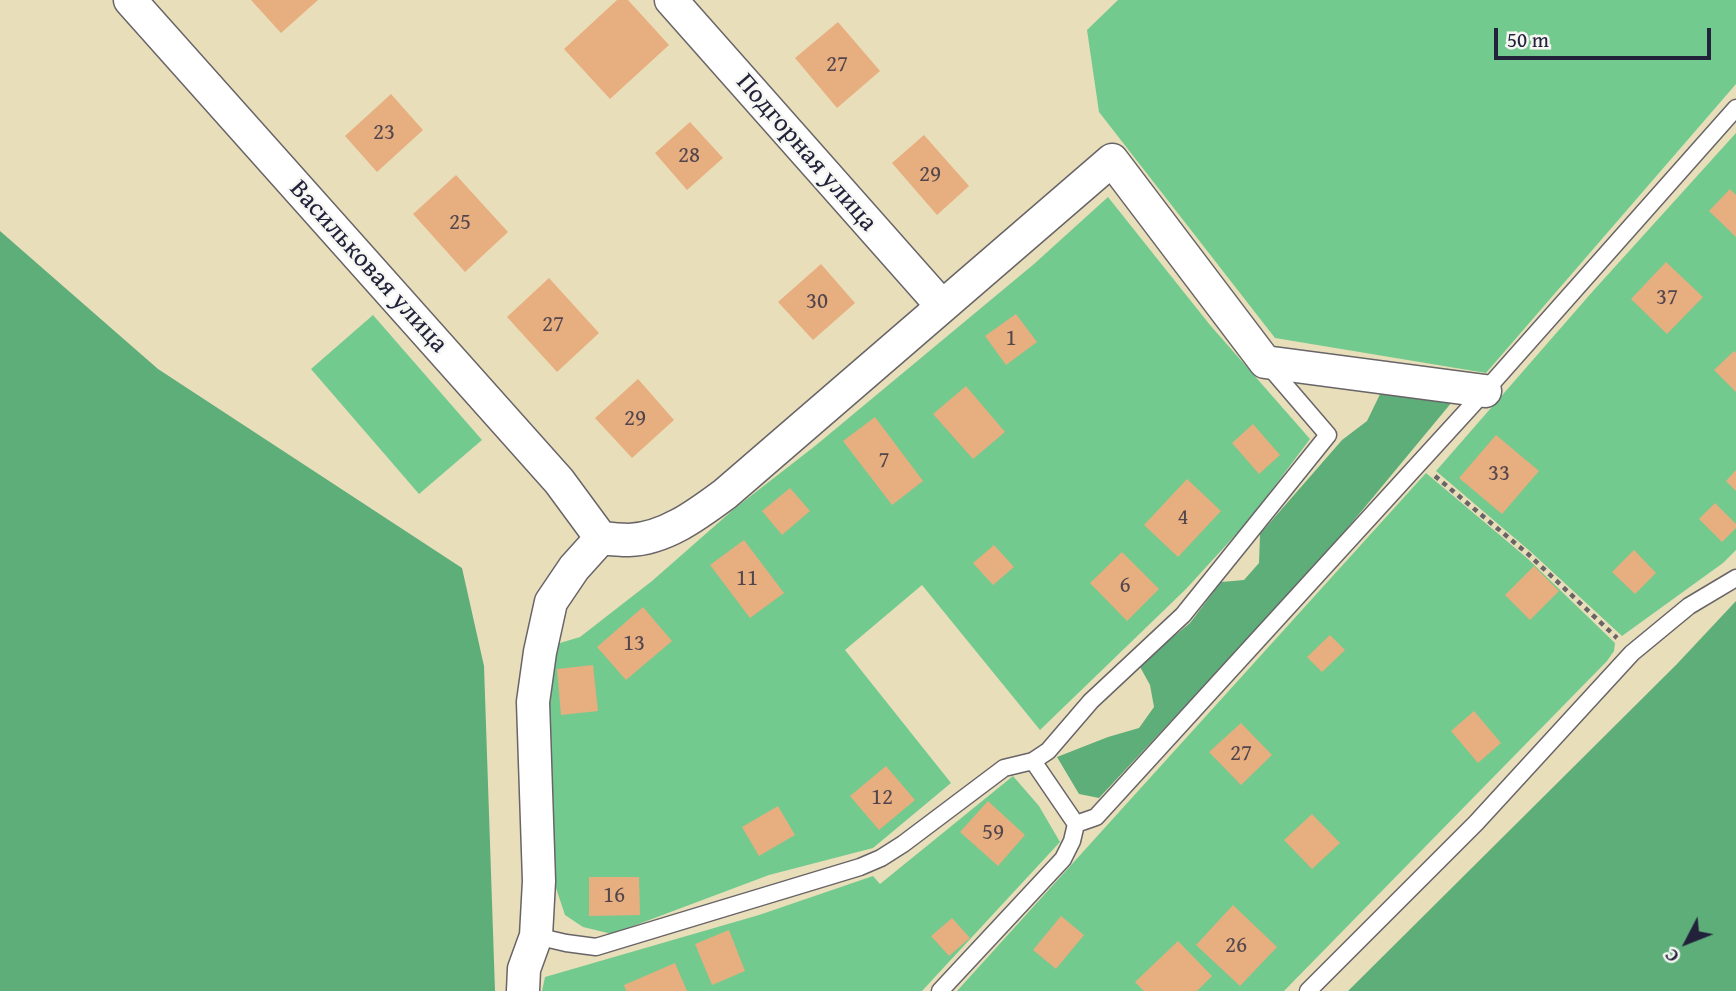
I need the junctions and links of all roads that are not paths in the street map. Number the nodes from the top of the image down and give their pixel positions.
1 (130, 0) edge
2 (671, 0) edge
3 (1736, 108) edge
4 (942, 306) junction
5 (1265, 362) junction
6 (1485, 391) junction
7 (601, 538) junction
8 (1736, 579) edge
9 (1033, 761) junction
10 (1076, 824) junction
11 (536, 936) junction
12 (523, 991) edge
13 (940, 991) edge
14 (1308, 991) edge

1 - 7 street, Васильковая улица
2 - 4 street, Подгорная улица
3 - 6 lane
4 - 5 street
4 - 7 street
5 - 6 street
5 - 9 lane
6 - 10 lane
7 - 11 street
8 - 14 lane
9 - 10 lane
9 - 11 lane
10 - 13 lane
11 - 12 street

